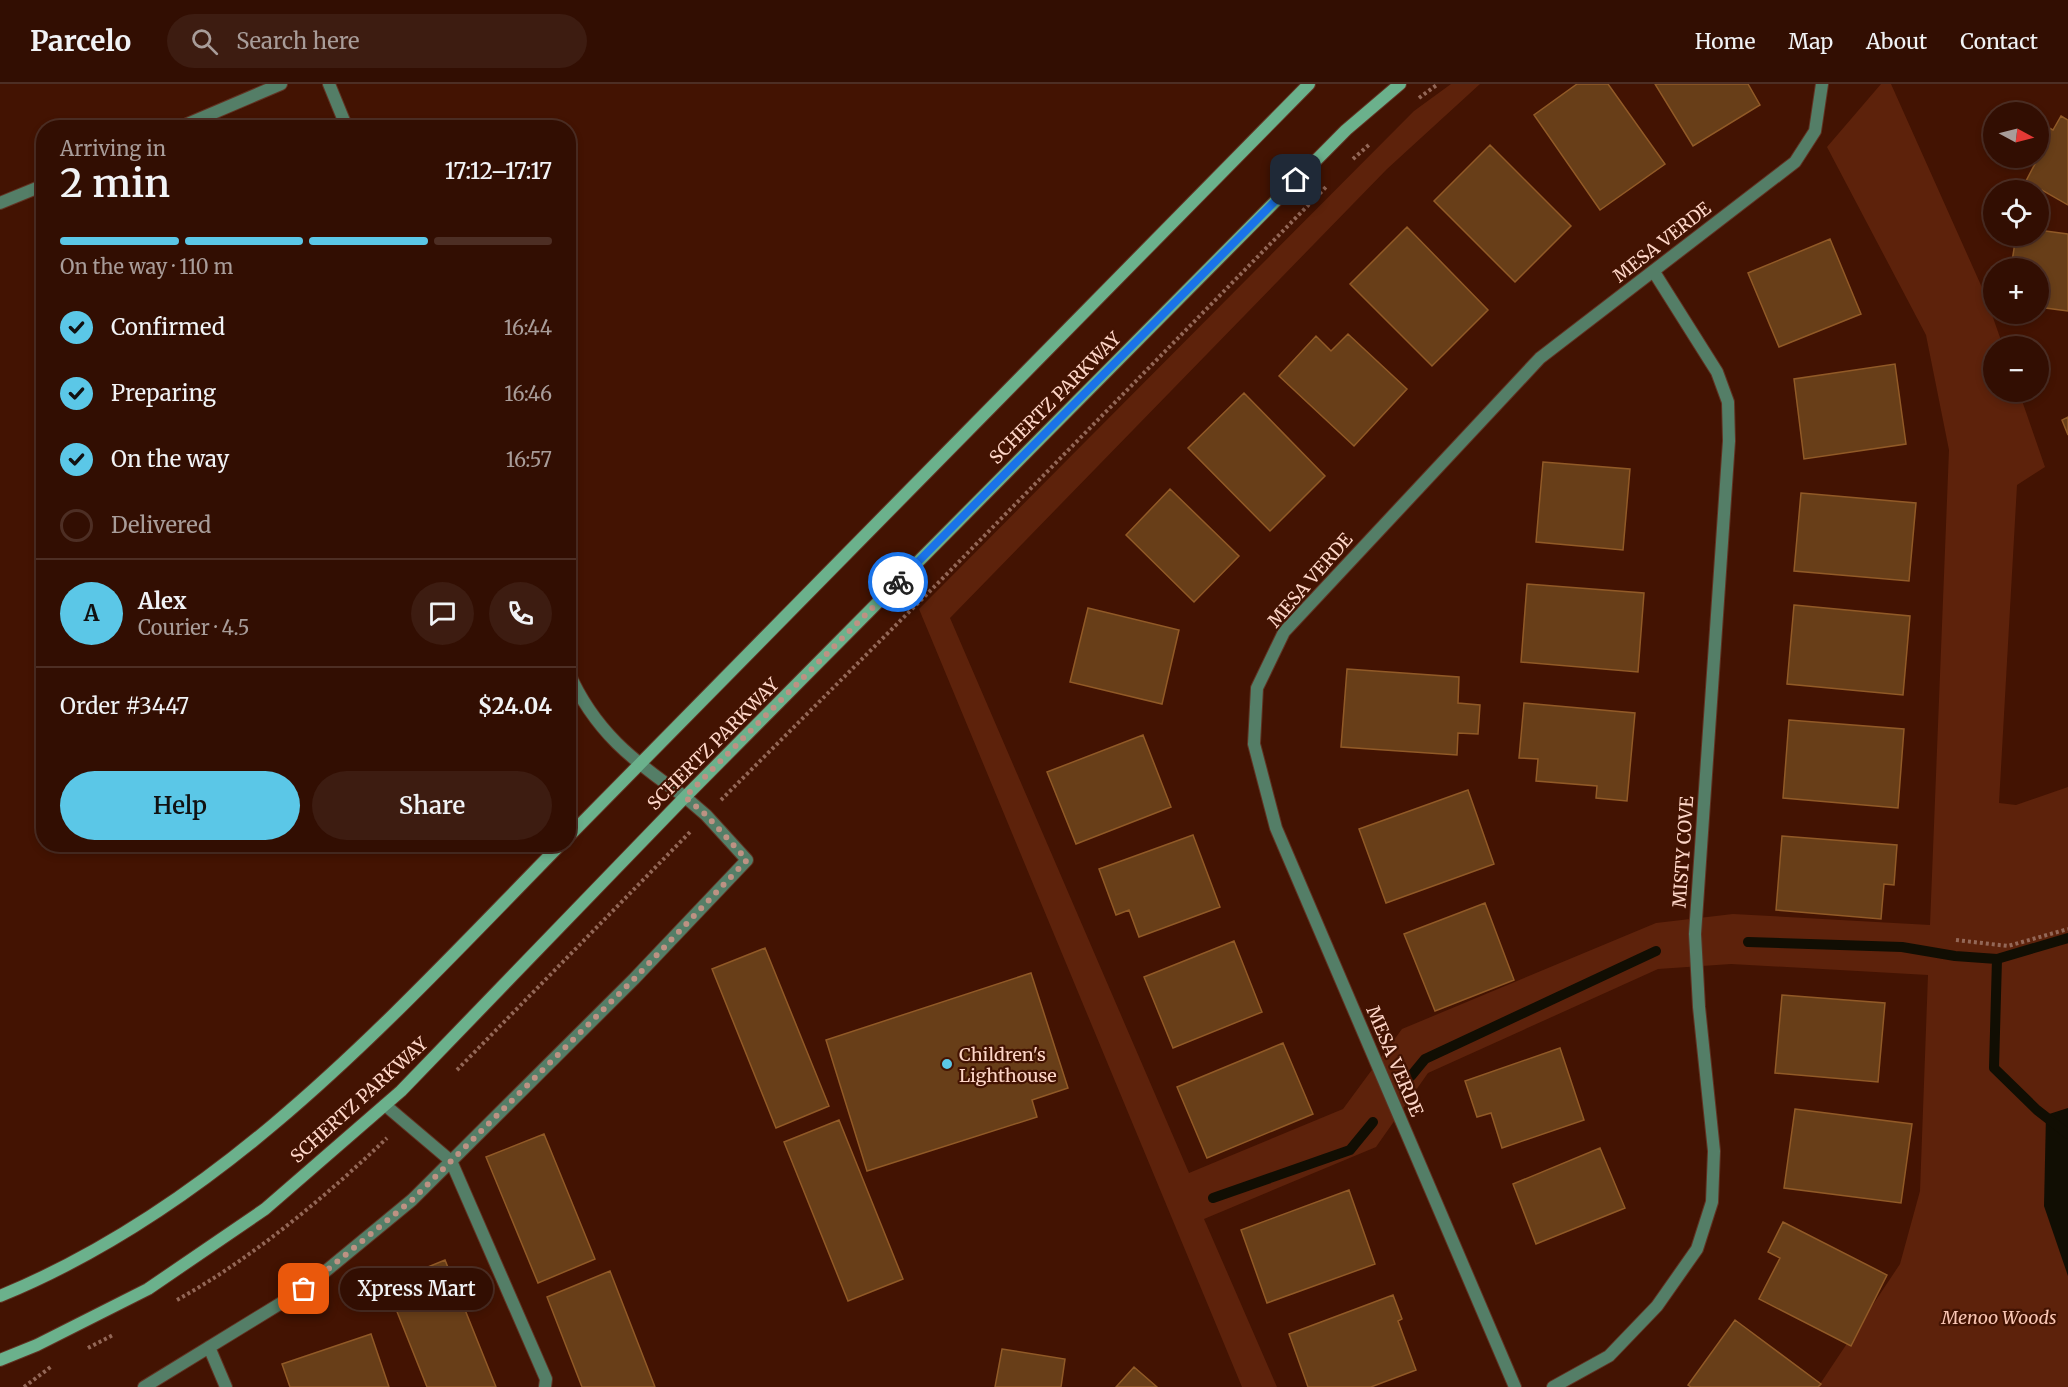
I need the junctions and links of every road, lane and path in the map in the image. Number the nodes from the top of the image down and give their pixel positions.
1 (280, 84) edge
2 (329, 84) edge
3 (1310, 84) edge
4 (1400, 84) edge
5 (1822, 84) edge
6 (197, 120) edge
7 (344, 120) edge
8 (36, 188) edge
9 (0, 203) edge
10 (1654, 272) junction
11 (576, 687) edge
12 (639, 765) junction
13 (685, 797) junction
14 (576, 829) edge
15 (553, 852) edge
16 (2068, 929) edge
17 (1956, 940) dead end
18 (385, 1105) junction
19 (451, 1161) junction
20 (0, 1296) edge
21 (209, 1347) junction
22 (0, 1360) edge
23 (144, 1387) edge
24 (226, 1387) edge
25 (545, 1387) edge
26 (1515, 1387) edge
27 (1553, 1387) edge

1 - 6 street
2 - 7 street
3 - 12 main road, SCHERTZ PARKWAY
4 - 13 main road, SCHERTZ PARKWAY
5 - 10 street, MESA VERDE
8 - 9 street
10 - 26 street, MESA VERDE
10 - 27 street, MISTY COVE
11 - 12 street
12 - 13 street
12 - 14 main road, SCHERTZ PARKWAY
13 - 18 main road, SCHERTZ PARKWAY
13 - 19 street
15 - 20 main road, SCHERTZ PARKWAY
16 - 17 path
18 - 19 street
18 - 22 main road, SCHERTZ PARKWAY
19 - 21 street
19 - 25 street
21 - 23 street
21 - 24 street

